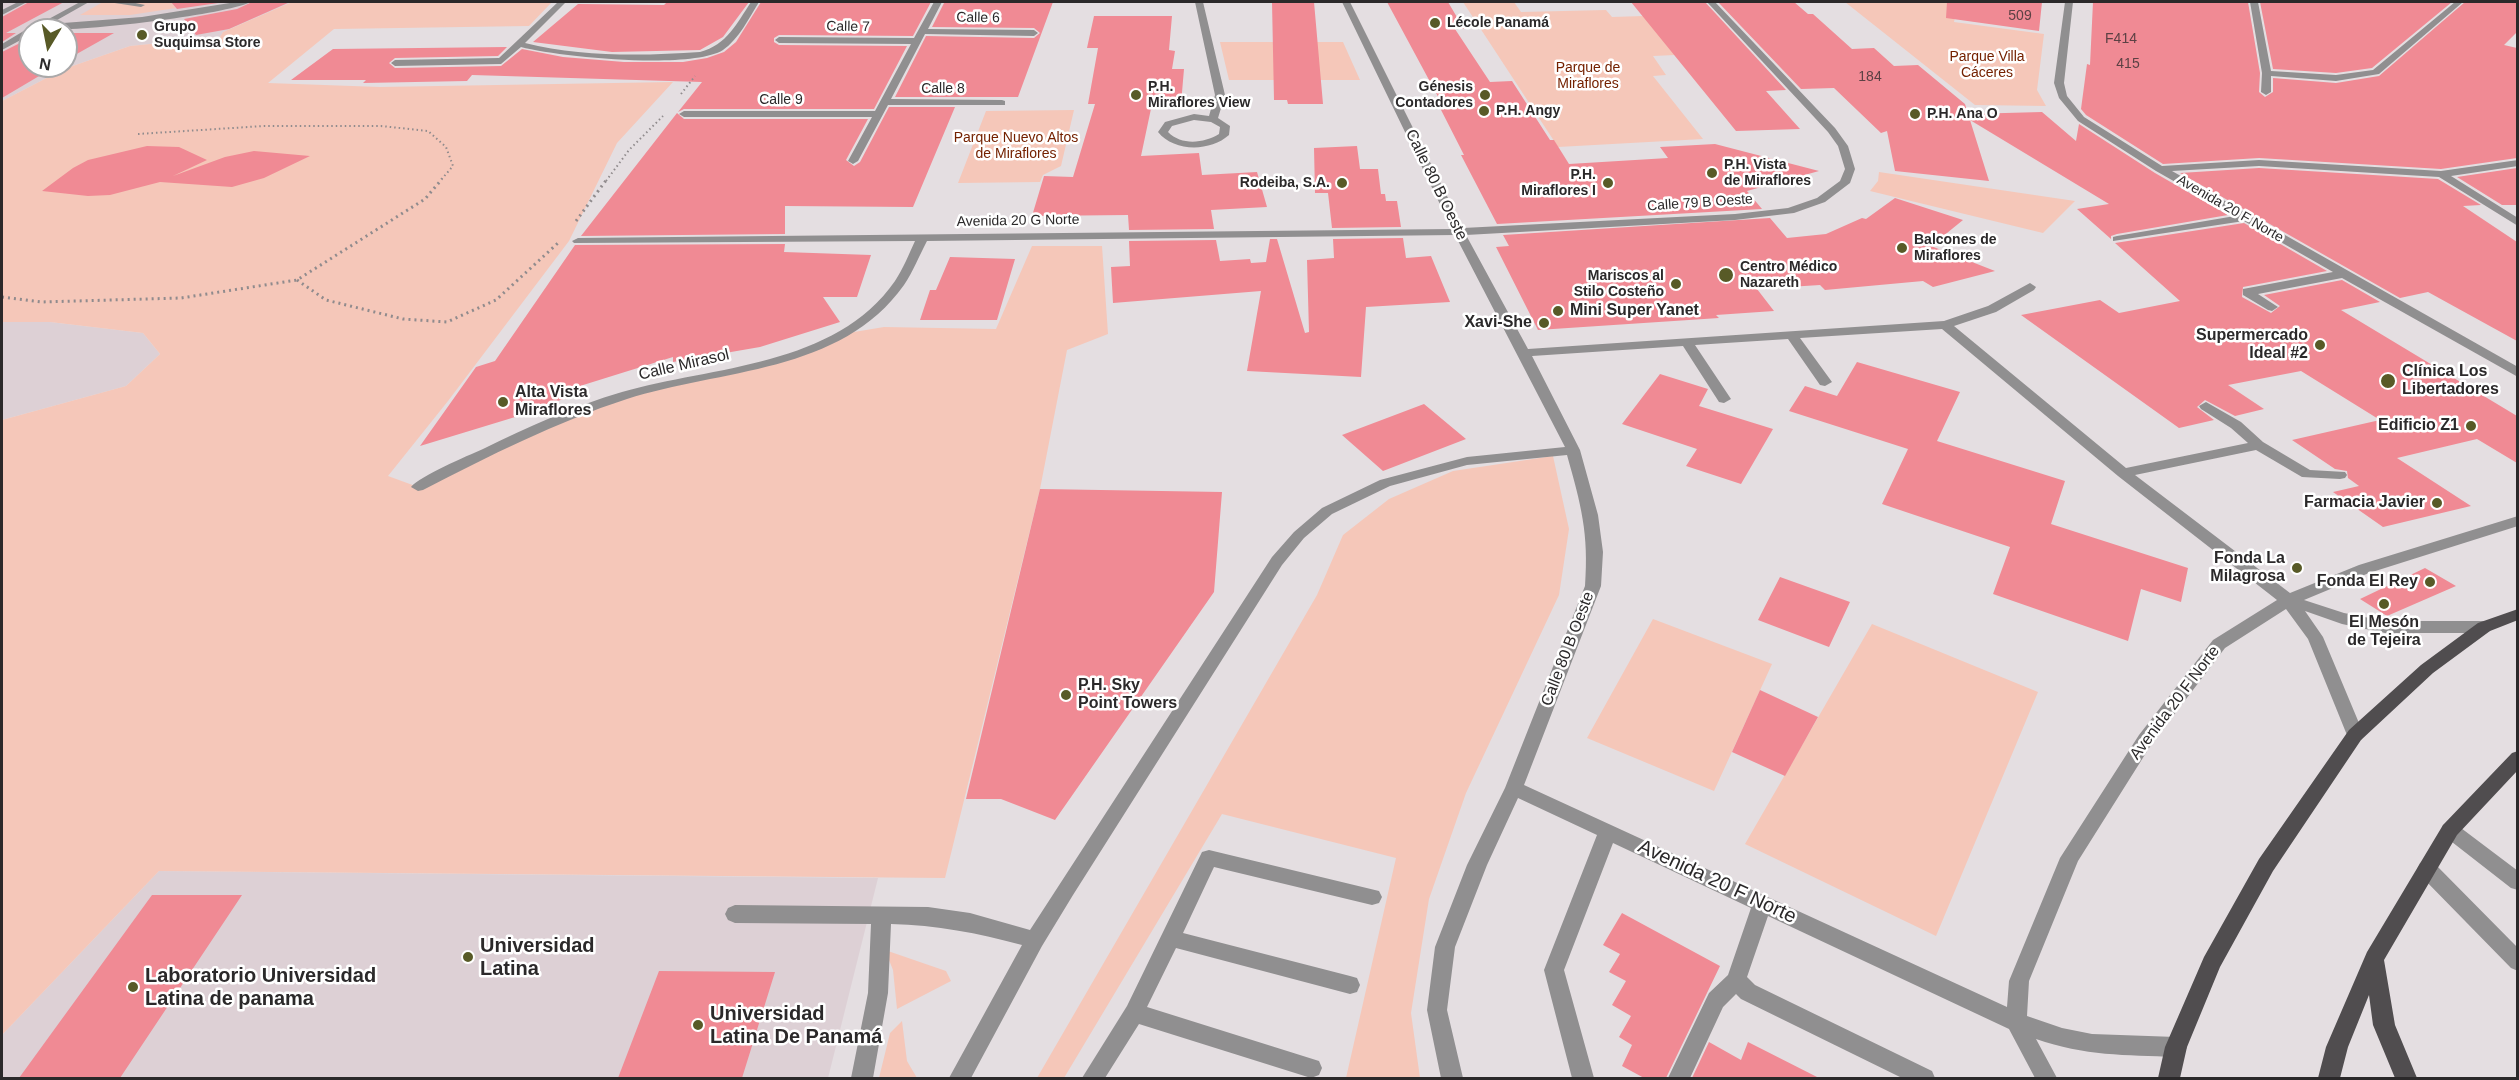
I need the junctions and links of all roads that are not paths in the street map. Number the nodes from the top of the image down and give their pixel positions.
1 (23, 2) edge
2 (84, 2) edge
3 (112, 2) edge
4 (246, 2) edge
5 (562, 2) edge
6 (755, 2) edge
7 (938, 2) edge
8 (1199, 2) edge
9 (1346, 2) edge
10 (1710, 2) edge
11 (2069, 2) edge
12 (2254, 2) edge
13 (2459, 2) edge
14 (141, 5) dead end
15 (2, 13) edge
16 (54, 18) edge
17 (78, 27) edge
18 (922, 31) junction
19 (1034, 33) dead end
20 (18, 38) edge
21 (779, 40) dead end
22 (916, 41) junction
23 (520, 44) junction
24 (2, 47) edge
25 (395, 63) dead end
26 (2267, 73) junction
27 (2265, 92) dead end
28 (884, 102) junction
29 (1002, 103) dead end
30 (684, 114) dead end
31 (878, 114) junction
32 (1213, 119) junction
33 (853, 161) dead end
34 (2517, 164) edge
35 (2160, 169) junction
36 (2441, 174) junction
37 (2245, 218) junction
38 (2517, 223) edge
39 (1459, 232) junction
40 (923, 237) junction
41 (2117, 239) dead end
42 (578, 241) dead end
43 (2343, 273) junction
44 (2030, 287) dead end
45 (2272, 307) dead end
46 (1945, 325) junction
47 (1791, 335) junction
48 (1686, 342) junction
49 (1524, 353) junction
50 (2517, 373) edge
51 (1825, 382) dead end
52 (1724, 399) dead end
53 (2206, 406) dead end
54 (2258, 445) junction
55 (1573, 450) junction
56 (2123, 473) junction
57 (2340, 476) dead end
58 (418, 487) dead end
59 (2517, 521) edge
60 (2288, 600) junction
61 (2517, 614) edge
62 (2484, 627) junction
63 (2355, 735) junction
64 (2517, 758) edge
65 (1514, 788) junction
66 (2451, 830) junction
67 (1608, 832) junction
68 (2427, 869) junction
69 (2517, 882) edge
70 (1372, 897) dead end
71 (1762, 904) junction
72 (735, 914) dead end
73 (881, 916) junction
74 (1170, 938) junction
75 (1035, 940) junction
76 (2374, 958) junction
77 (2517, 962) edge
78 (1736, 980) junction
79 (1350, 985) dead end
80 (1134, 1013) junction
81 (2016, 1022) junction
82 (2176, 1047) junction
83 (1311, 1068) dead end
84 (862, 1078) edge
85 (960, 1078) edge
86 (1093, 1078) edge
87 (1452, 1078) edge
88 (1583, 1078) edge
89 (1679, 1078) edge
90 (1924, 1078) edge
91 (2044, 1078) edge
92 (2169, 1078) edge
93 (2329, 1078) edge
94 (2406, 1078) edge

1 - 15 street
2 - 16 street
3 - 14 street
4 - 17 street
5 - 23 street
6 - 23 street
7 - 18 street
8 - 32 street
9 - 39 street, Calle 80 B Oeste
10 - 39 street, Calle 79 B Oeste
11 - 35 street
12 - 26 street
13 - 26 street
18 - 19 street, Calle 6
18 - 22 street
20 - 24 street
21 - 22 street, Calle 7
22 - 28 street
23 - 25 street
26 - 27 street
28 - 29 street, Calle 8
28 - 31 street
30 - 31 street, Calle 9
31 - 33 street
32 - 32 street
34 - 36 street, Avenida 20 F Norte
35 - 36 street, Avenida 20 F Norte
35 - 37 street, Avenida 20 F Norte
36 - 38 street
37 - 41 street
37 - 43 street, Avenida 20 F Norte
39 - 40 street, Avenida 20 G Norte
39 - 49 street, Calle 80 B Oeste
40 - 42 street, Avenida 20 G Norte
40 - 58 street, Calle Mirasol
43 - 45 street
43 - 50 street, Avenida 20 F Norte
44 - 46 street
46 - 47 street
46 - 56 street
47 - 48 street
47 - 51 street
48 - 49 street
48 - 52 street
49 - 55 street, Calle 80 B Oeste
53 - 54 street
54 - 56 street
54 - 57 street
55 - 65 street, Calle 80 B Oeste
55 - 75 street
56 - 60 street
59 - 60 street, Avenida 20 F Norte
60 - 62 street
60 - 63 street
60 - 81 street, Avenida 20 F Norte
61 - 62 main road
62 - 63 main road
63 - 82 main road
64 - 66 main road
65 - 67 street, Avenida 20 F Norte
65 - 87 street, Calle 80 B Oeste
66 - 68 main road
66 - 69 street
67 - 71 street, Avenida 20 F Norte
67 - 88 street
68 - 76 main road
68 - 77 street
70 - 74 street
71 - 78 street
71 - 81 street, Avenida 20 F Norte
72 - 73 street
73 - 75 street
73 - 84 street
74 - 79 street
74 - 80 street
75 - 85 street
76 - 93 main road
76 - 94 main road
78 - 89 street
78 - 90 street
80 - 83 street
80 - 86 street
81 - 82 street, Avenida 20 F Norte
81 - 91 street
82 - 92 main road

